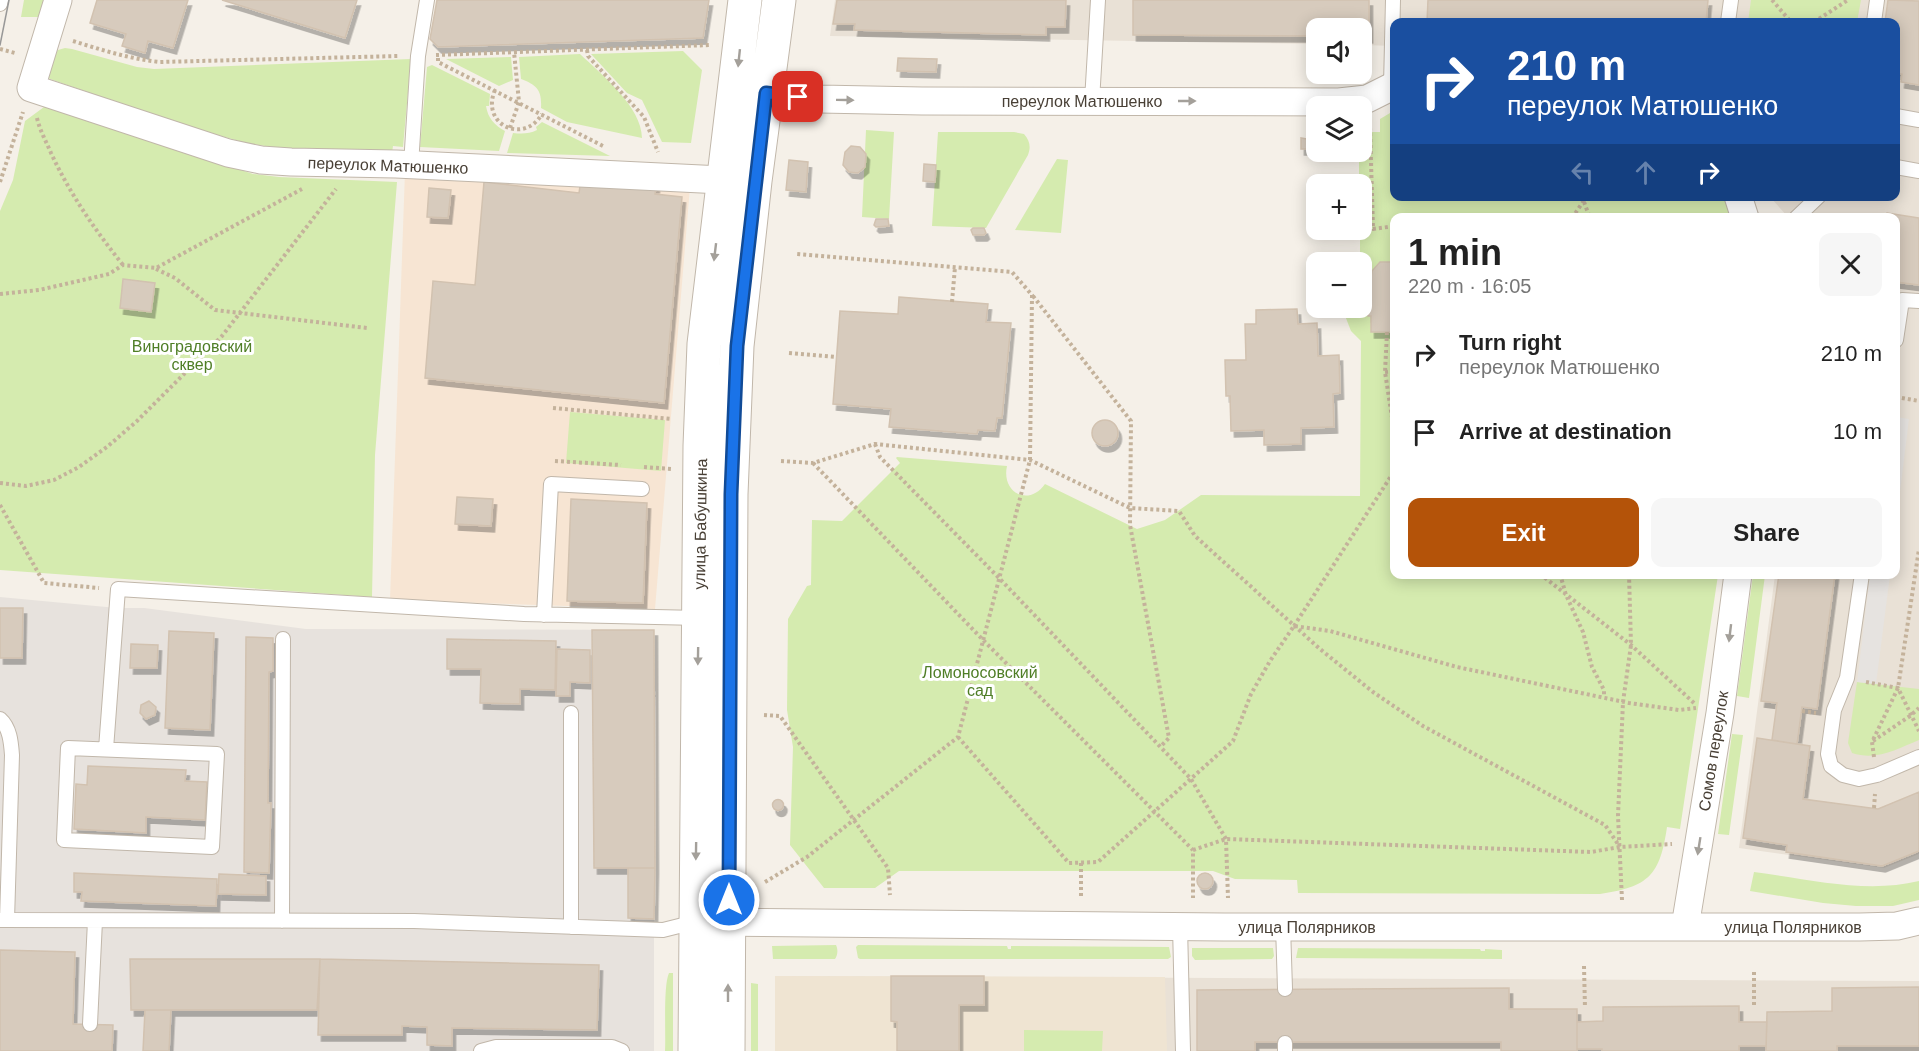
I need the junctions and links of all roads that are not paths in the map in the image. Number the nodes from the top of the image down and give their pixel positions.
1 (58, 0) edge
2 (427, 0) edge
3 (745, 0) edge
4 (778, 0) edge
5 (1098, 0) edge
6 (1393, 0) edge
7 (1731, 0) edge
8 (1877, 0) edge
9 (1393, 18) edge
10 (1729, 18) edge
11 (1875, 18) edge
12 (1390, 88) edge
13 (766, 93) junction
14 (1092, 101) junction
15 (1900, 117) edge
16 (1919, 120) edge
17 (411, 165) junction
18 (1900, 168) edge
19 (1919, 171) edge
20 (723, 180) junction
21 (755, 181) junction
22 (1814, 201) edge
23 (1801, 213) edge
24 (1919, 301) edge
25 (1900, 313) edge
26 (642, 489) dead end
27 (1737, 579) edge
28 (1861, 579) edge
29 (544, 615) junction
30 (699, 618) junction
31 (283, 639) dead end
32 (571, 713) dead end
33 (0, 719) edge
34 (106, 749) junction
35 (1919, 757) edge
36 (3, 920) edge
37 (95, 921) junction
38 (282, 921) junction
39 (1919, 921) edge
40 (695, 922) junction
41 (728, 922) junction
42 (1180, 926) junction
43 (1283, 926) junction
44 (571, 927) junction
45 (1685, 927) junction
46 (1285, 989) dead end
47 (90, 1024) dead end
48 (481, 1051) edge
49 (622, 1051) edge
50 (695, 1051) edge
51 (728, 1051) edge
52 (1184, 1051) edge

1 - 17 street, переулок Матюшенко
2 - 17 lane
3 -> 20 street, улица Бабушкина
4 - 13 street, улица Бабушкина
5 - 14 lane
6 - 9 lane
7 - 10 lane
8 - 11 lane
14 -> 12 street, переулок Матюшенко
13 -> 14 street, переулок Матюшенко
13 - 21 street, улица Бабушкина
15 - 16 lane
17 - 20 street, переулок Матюшенко
18 - 19 lane
20 - 21 street, переулок Матюшенко
20 -> 30 street, улица Бабушкина
21 - 41 street, улица Бабушкина
22 - 23 lane
24 - 25 lane
26 - 29 lane
27 -> 45 street, Сомов переулок
28 - 35 lane
29 - 30 lane
29 - 34 lane
30 -> 40 street, улица Бабушкина
31 - 38 lane
32 - 44 lane
33 - 36 lane
34 - 34 lane
36 - 37 lane
37 - 38 lane
37 - 47 lane
38 - 44 lane
39 - 45 street, улица Полярников
40 - 41 street, улица Полярников
40 - 44 lane
40 - 50 street, улица Бабушкина
41 - 42 street, улица Полярников
51 -> 41 street, улица Бабушкина
42 - 43 street, улица Полярников
42 - 52 lane
43 - 45 street, улица Полярников
43 - 46 lane
48 - 49 lane

